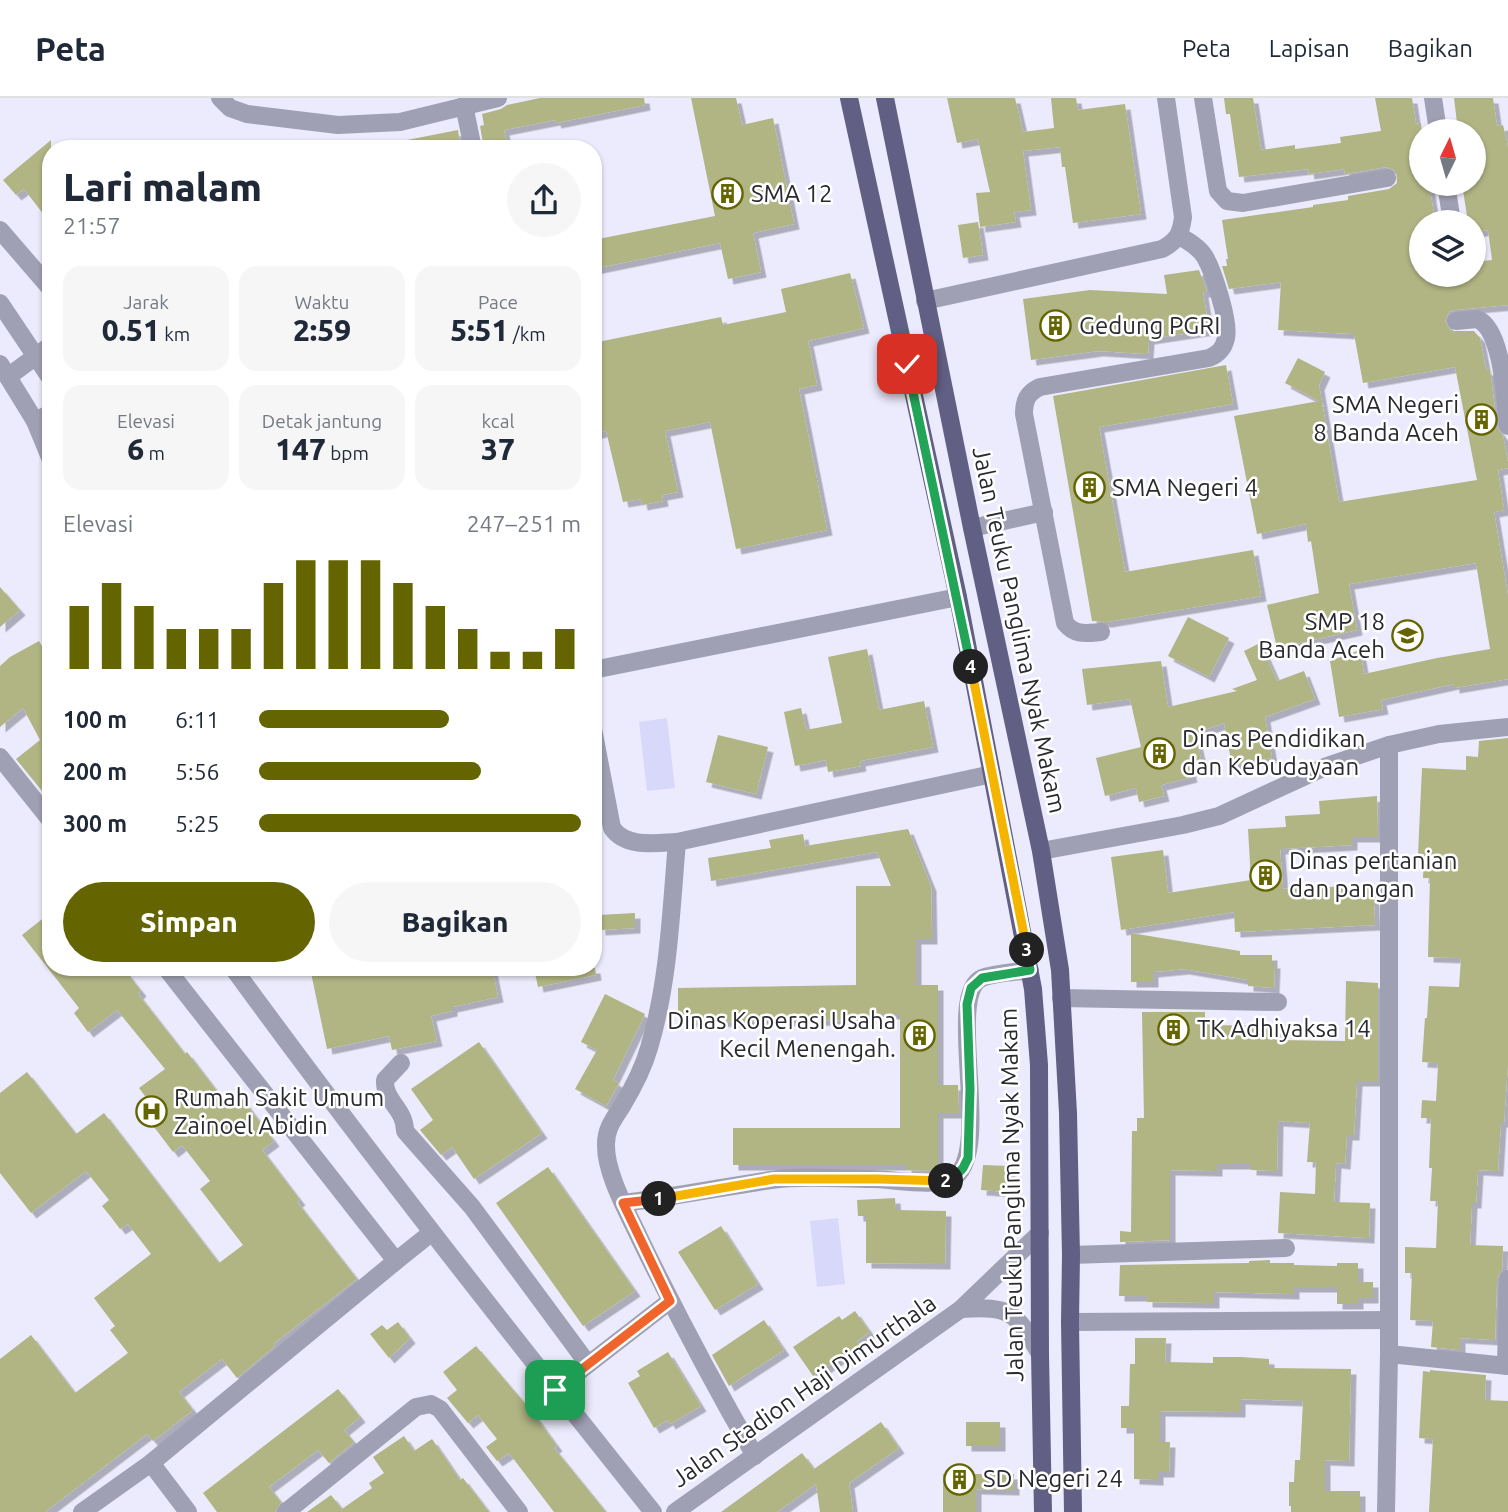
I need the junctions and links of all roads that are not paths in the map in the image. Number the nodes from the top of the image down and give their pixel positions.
1 (220, 98) edge
2 (498, 98) edge
3 (849, 98) edge
4 (885, 98) edge
5 (1166, 98) edge
6 (1203, 98) edge
7 (1433, 98) edge
8 (464, 106) junction
9 (1436, 119) edge
10 (471, 140) edge
11 (1387, 178) dead end
12 (0, 230) edge
13 (1179, 236) junction
14 (42, 279) edge
15 (925, 302) junction
16 (0, 303) edge
17 (1457, 321) dead end
18 (42, 349) edge
19 (42, 352) edge
20 (4, 370) edge
21 (42, 416) edge
22 (1508, 425) edge
23 (1044, 512) junction
24 (972, 528) junction
25 (958, 597) junction
26 (1101, 632) dead end
27 (602, 668) edge
28 (1508, 727) edge
29 (1390, 745) junction
30 (0, 757) edge
31 (992, 774) junction
32 (602, 781) edge
33 (42, 810) edge
34 (677, 842) junction
35 (1041, 851) junction
36 (1030, 970) junction
37 (172, 976) edge
38 (239, 976) edge
39 (1061, 998) junction
40 (1278, 1002) dead end
41 (401, 1063) dead end
42 (623, 1203) junction
43 (431, 1233) junction
44 (1040, 1233) junction
45 (1286, 1248) dead end
46 (1071, 1255) junction
47 (396, 1261) junction
48 (1508, 1279) edge
49 (670, 1301) junction
50 (961, 1309) junction
51 (1388, 1320) junction
52 (1070, 1322) junction
53 (1040, 1354) junction
54 (1390, 1354) junction
55 (588, 1364) junction
56 (1507, 1366) edge
57 (555, 1390) junction
58 (755, 1456) junction
59 (151, 1463) junction
60 (82, 1512) edge
61 (188, 1512) edge
62 (286, 1512) edge
63 (519, 1512) edge
64 (653, 1512) edge
65 (676, 1512) edge
66 (1043, 1512) edge
67 (1073, 1512) edge
68 (1386, 1512) edge

1 - 8 street
2 - 8 street
3 - 25 main road, Jalan Teuku Panglima Nyak Makam
4 - 15 main road, Jalan Teuku Panglima Nyak Makam
5 - 13 street
6 - 11 street
7 - 9 street
8 - 10 street
12 - 14 street
13 - 15 street
13 - 23 street
15 - 24 main road, Jalan Teuku Panglima Nyak Makam
16 - 18 street
17 - 22 street
19 - 20 street
20 - 21 street
23 - 24 street
23 - 26 street
24 - 35 main road, Jalan Teuku Panglima Nyak Makam
25 - 27 street
25 - 31 main road, Jalan Teuku Panglima Nyak Makam
28 - 29 street
29 - 35 street
29 - 51 street
30 - 33 street
31 - 34 street
31 - 36 main road, Jalan Teuku Panglima Nyak Makam
32 - 34 street
34 - 42 street
35 - 39 main road, Jalan Teuku Panglima Nyak Makam
36 - 42 street
36 - 44 main road, Jalan Teuku Panglima Nyak Makam
37 - 47 street
38 - 43 street, Jalan Stadion Haji Dimurthala
39 - 40 street
39 - 46 main road, Jalan Teuku Panglima Nyak Makam
41 - 55 street
42 - 49 street
43 - 47 street
43 - 57 street, Jalan Stadion Haji Dimurthala
44 - 50 street, Jalan Stadion Haji Dimurthala
44 - 53 main road, Jalan Teuku Panglima Nyak Makam
45 - 46 street
46 - 52 main road, Jalan Teuku Panglima Nyak Makam
47 - 59 street
48 - 56 street
49 - 55 street
49 - 58 street
50 - 53 street, Jalan Stadion Haji Dimurthala
50 - 58 street, Jalan Stadion Haji Dimurthala
51 - 52 street
51 - 54 street
52 - 67 main road, Jalan Teuku Panglima Nyak Makam
53 - 66 main road, Jalan Teuku Panglima Nyak Makam
54 - 56 street
54 - 68 street
55 - 57 street
57 - 64 street, Jalan Stadion Haji Dimurthala
58 - 65 street, Jalan Stadion Haji Dimurthala
59 - 60 street
59 - 61 street
62 - 63 street

